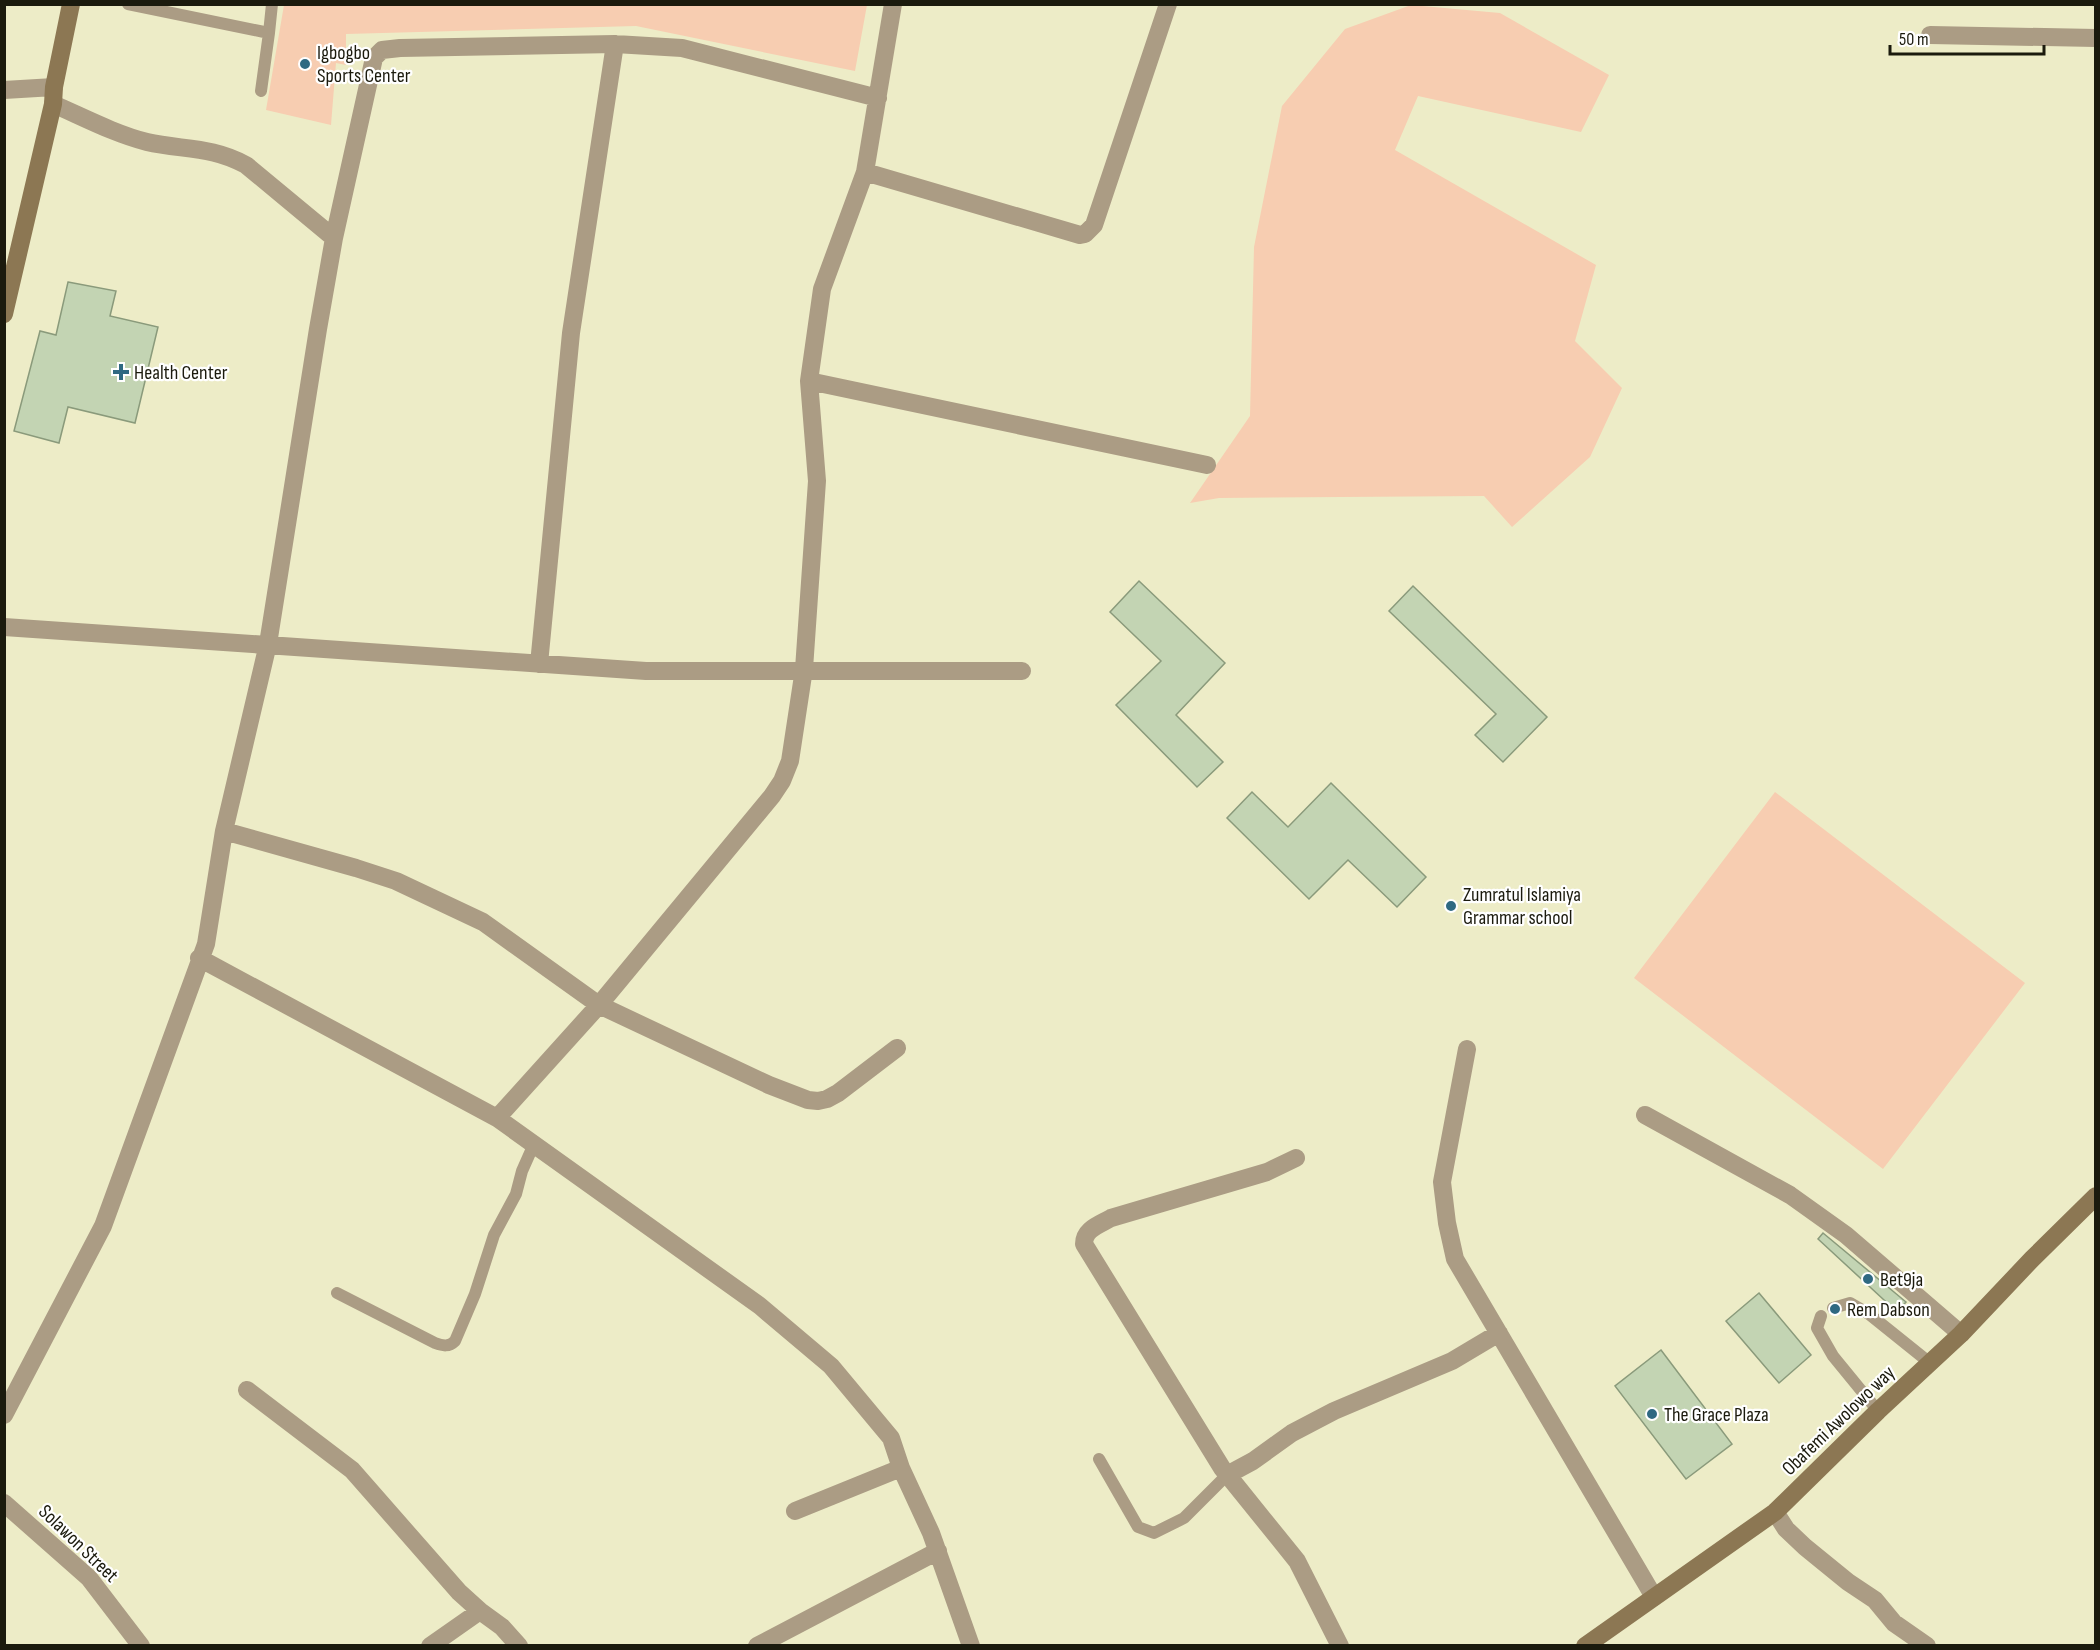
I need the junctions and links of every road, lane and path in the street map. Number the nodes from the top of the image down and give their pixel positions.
1 (71, 4) edge
2 (128, 4) edge
3 (272, 4) edge
4 (893, 4) edge
5 (1168, 4) edge
6 (269, 33) junction
7 (1930, 35) dead end
8 (2096, 38) edge
9 (615, 44) junction
10 (4, 90) edge
11 (261, 91) dead end
12 (54, 96) junction
13 (879, 98) junction
14 (865, 172) junction
15 (334, 238) junction
16 (4, 314) edge
17 (809, 381) junction
18 (1207, 465) dead end
19 (4, 627) edge
20 (268, 644) junction
21 (539, 664) junction
22 (804, 669) junction
23 (1022, 671) dead end
24 (224, 831) junction
25 (200, 958) junction
26 (599, 1005) junction
27 (897, 1048) dead end
28 (1467, 1049) dead end
29 (1645, 1116) dead end
30 (497, 1118) junction
31 (534, 1144) junction
32 (1296, 1158) dead end
33 (2096, 1196) edge
34 (337, 1293) dead end
35 (1833, 1308) dead end
36 (1821, 1316) dead end
37 (1499, 1333) junction
38 (1961, 1334) junction
39 (1930, 1363) junction
40 (247, 1390) dead end
41 (1878, 1411) junction
42 (4, 1415) edge
43 (1100, 1459) dead end
44 (901, 1468) junction
45 (1227, 1475) junction
46 (4, 1503) edge
47 (795, 1511) dead end
48 (1775, 1512) junction
49 (938, 1551) junction
50 (1654, 1597) junction
51 (480, 1611) junction
52 (141, 1646) edge
53 (430, 1646) edge
54 (519, 1646) edge
55 (757, 1646) edge
56 (971, 1646) edge
57 (1340, 1646) edge
58 (1585, 1646) edge
59 (1927, 1646) edge

1 - 12 main road
2 - 6 lane
3 - 6 lane
4 - 13 street
5 - 14 street
6 - 11 lane
7 - 8 street
9 - 13 street
9 - 15 street
9 - 21 street
10 - 12 street
12 - 15 street
12 - 16 main road
13 - 14 street
14 - 17 street
15 - 20 street
17 - 18 street
17 - 22 street
19 - 20 street
20 - 21 street
20 - 24 street
21 - 22 street
22 - 23 street
22 - 26 street
24 - 25 street
24 - 26 street
25 - 30 street
25 - 42 street
26 - 27 street
26 - 30 street
28 - 37 street
29 - 38 street
30 - 31 street
31 - 34 lane
31 - 44 street
32 - 45 street
33 - 38 main road, Obafemi Awolowo way
35 - 39 lane
36 - 41 lane
37 - 45 street
37 - 50 street
38 - 39 main road, Obafemi Awolowo way
39 - 41 main road, Obafemi Awolowo way
40 - 51 street
41 - 48 main road, Obafemi Awolowo way
43 - 45 lane
44 - 47 street
44 - 49 street
45 - 57 street
46 - 52 street, Solawon Street
48 - 50 main road, Obafemi Awolowo way
48 - 59 street
49 - 55 street
49 - 56 street
50 - 58 main road, Obafemi Awolowo way
51 - 53 street
51 - 54 street

